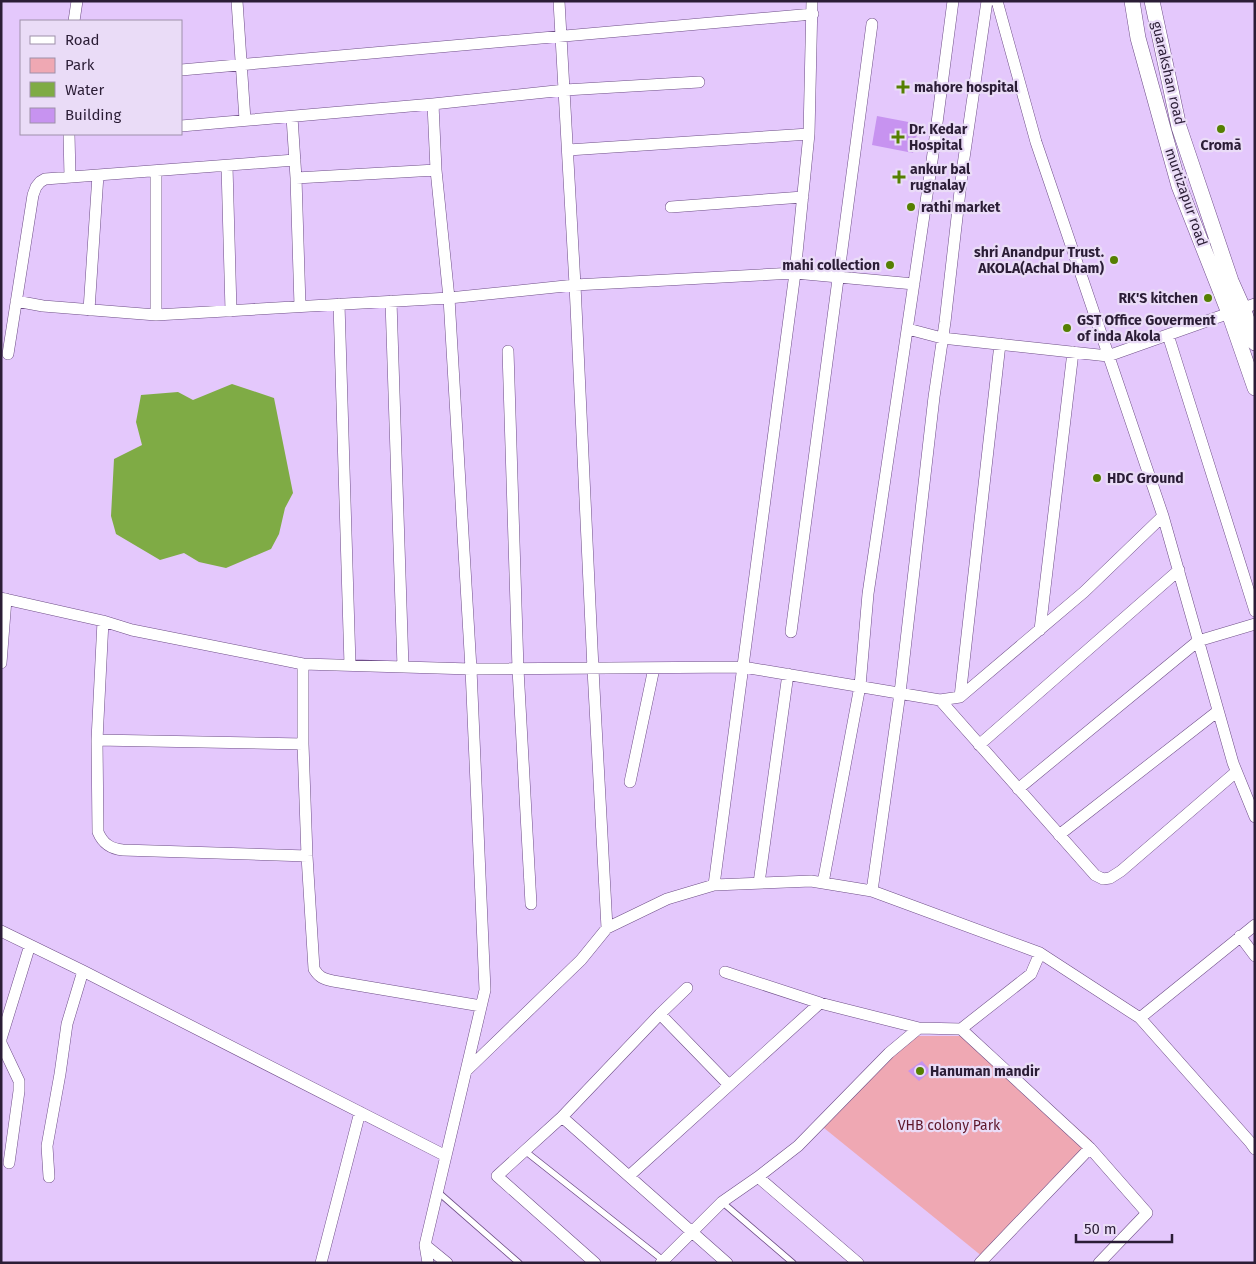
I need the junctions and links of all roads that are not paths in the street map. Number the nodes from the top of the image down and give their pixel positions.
1 (77, 1) edge
2 (237, 1) edge
3 (558, 1) edge
4 (812, 1) edge
5 (953, 1) edge
6 (988, 1) edge
7 (997, 1) edge
8 (1132, 1) edge
9 (1152, 1) edge
10 (813, 14) junction
11 (74, 20) edge
12 (872, 24) dead end
13 (560, 37) junction
14 (242, 64) junction
15 (182, 70) edge
16 (699, 82) dead end
17 (564, 90) junction
18 (433, 104) junction
19 (292, 117) junction
20 (245, 120) junction
21 (182, 126) edge
22 (809, 134) junction
23 (72, 135) edge
24 (568, 150) junction
25 (295, 160) junction
26 (227, 166) junction
27 (436, 170) junction
28 (156, 171) junction
29 (98, 175) junction
30 (70, 177) junction
31 (296, 178) junction
32 (803, 197) junction
33 (671, 207) dead end
34 (795, 273) junction
35 (839, 277) junction
36 (914, 284) junction
37 (575, 285) junction
38 (449, 298) junction
39 (16, 301) junction
40 (391, 301) junction
41 (339, 304) junction
42 (300, 306) junction
43 (1242, 308) edge
44 (89, 310) junction
45 (231, 311) junction
46 (156, 315) junction
47 (908, 329) junction
48 (1168, 335) junction
49 (942, 338) junction
50 (1255, 343) edge
51 (1000, 344) junction
52 (508, 351) dead end
53 (1074, 352) junction
54 (8, 354) dead end
55 (1108, 356) junction
56 (1255, 388) edge
57 (1163, 516) junction
58 (1179, 570) junction
59 (4, 599) edge
60 (1255, 611) edge
61 (103, 622) junction
62 (1255, 624) edge
63 (1040, 630) junction
64 (791, 632) dead end
65 (1198, 641) junction
66 (1, 663) edge
67 (303, 664) junction
68 (350, 665) junction
69 (403, 667) junction
70 (743, 667) junction
71 (654, 668) junction
72 (518, 669) junction
73 (593, 669) junction
74 (471, 670) junction
75 (788, 674) junction
76 (860, 686) junction
77 (900, 693) junction
78 (960, 697) junction
79 (940, 700) junction
80 (1218, 711) junction
81 (97, 740) junction
82 (303, 744) junction
83 (979, 745) junction
84 (1236, 772) junction
85 (630, 782) dead end
86 (1018, 789) junction
87 (1255, 817) edge
88 (1059, 835) junction
89 (307, 856) junction
90 (759, 883) junction
91 (823, 883) junction
92 (714, 885) junction
93 (872, 891) junction
94 (532, 904) dead end
95 (1255, 925) edge
96 (607, 928) junction
97 (1, 931) edge
98 (1240, 936) junction
99 (30, 945) junction
100 (1040, 953) junction
101 (1255, 956) edge
102 (83, 971) junction
103 (725, 972) dead end
104 (687, 988) dead end
105 (820, 1002) junction
106 (481, 1006) junction
107 (660, 1014) junction
108 (1140, 1018) junction
109 (919, 1028) junction
110 (962, 1029) junction
111 (466, 1071) junction
112 (729, 1085) junction
113 (360, 1112) junction
114 (562, 1117) junction
115 (1090, 1148) junction
116 (1255, 1149) edge
117 (525, 1151) junction
118 (446, 1156) junction
119 (9, 1163) dead end
120 (629, 1176) junction
121 (49, 1177) dead end
122 (758, 1177) junction
123 (438, 1192) junction
124 (722, 1202) junction
125 (693, 1233) junction
126 (425, 1245) junction
127 (663, 1262) edge
128 (321, 1263) edge
129 (428, 1263) edge
130 (446, 1263) edge
131 (518, 1263) edge
132 (595, 1263) edge
133 (727, 1263) edge
134 (793, 1263) edge
135 (858, 1263) edge
136 (980, 1263) edge
137 (1098, 1263) edge

1 - 11 street
2 - 14 street
3 - 13 street
4 - 10 street
5 - 36 street
6 - 49 street
7 - 55 street
8 - 43 street, murtizapur road
9 - 43 street, guarakshan road
10 - 13 street
10 - 22 street
12 - 35 street
13 - 14 street
13 - 17 street
14 - 15 street
14 - 20 street
16 - 17 street
17 - 18 street
17 - 24 street
18 - 19 street
18 - 27 street
19 - 20 street
19 - 25 street
20 - 21 street
22 - 24 street
22 - 32 street
23 - 30 street
24 - 37 street
25 - 26 street
25 - 31 street
26 - 28 street
26 - 45 street
27 - 31 street
27 - 38 street
28 - 29 street
28 - 46 street
29 - 30 street
29 - 44 street
30 - 39 street
31 - 42 street
32 - 33 street
32 - 34 street
34 - 35 street
34 - 37 street
34 - 70 street
35 - 36 street
35 - 64 street
36 - 47 street
37 - 38 street
37 - 73 street
38 - 40 street
38 - 74 street
39 - 44 street
39 - 54 street
40 - 41 street
40 - 69 street
41 - 42 street
41 - 68 street
42 - 45 street
43 - 48 street
43 - 50 street, guarakshan road
43 - 56 street, murtizapur road
44 - 46 street
45 - 46 street
47 - 49 street
47 - 76 street
48 - 55 street
48 - 60 street
49 - 51 street
49 - 77 street
51 - 53 street
51 - 78 street
52 - 72 street
53 - 55 street
53 - 63 street
55 - 57 street
57 - 58 street
57 - 63 street
58 - 65 street
58 - 83 street
59 - 61 street
59 - 66 street
61 - 67 street
61 - 81 street
62 - 65 street
63 - 78 street
65 - 80 street
65 - 86 street
67 - 68 street
67 - 82 street
68 - 69 street
69 - 74 street
70 - 71 street
70 - 75 street
70 - 92 street
71 - 73 street
71 - 85 street
72 - 73 street
72 - 74 street
72 - 94 street
73 - 96 street
74 - 106 street
75 - 76 street
75 - 90 street
76 - 77 street
76 - 91 street
77 - 79 street
77 - 93 street
78 - 79 street
79 - 83 street
80 - 84 street
80 - 88 street
81 - 82 street
81 - 89 street
82 - 89 street
83 - 86 street
84 - 87 street
84 - 88 street
86 - 88 street
89 - 106 street
90 - 91 street
90 - 92 street
91 - 93 street
92 - 96 street
93 - 100 street
95 - 98 street
96 - 111 street
97 - 99 street
98 - 101 street
98 - 108 street
99 - 102 street
99 - 119 street
100 - 108 street
100 - 110 street
102 - 113 street
102 - 121 street
103 - 105 street
104 - 107 street
105 - 109 street
105 - 112 street
106 - 111 street
107 - 112 street
107 - 114 street
108 - 116 street
109 - 110 street
109 - 122 street
110 - 115 street
111 - 118 street
112 - 120 street
113 - 118 street
113 - 128 street
114 - 117 street
114 - 120 street
115 - 136 street
115 - 137 street
117 - 127 lane
117 - 132 street
118 - 123 street
120 - 125 street
122 - 124 street
122 - 135 street
123 - 126 street
123 - 131 lane
124 - 125 street
124 - 134 lane
125 - 127 street
125 - 133 street
126 - 129 street
126 - 130 street

